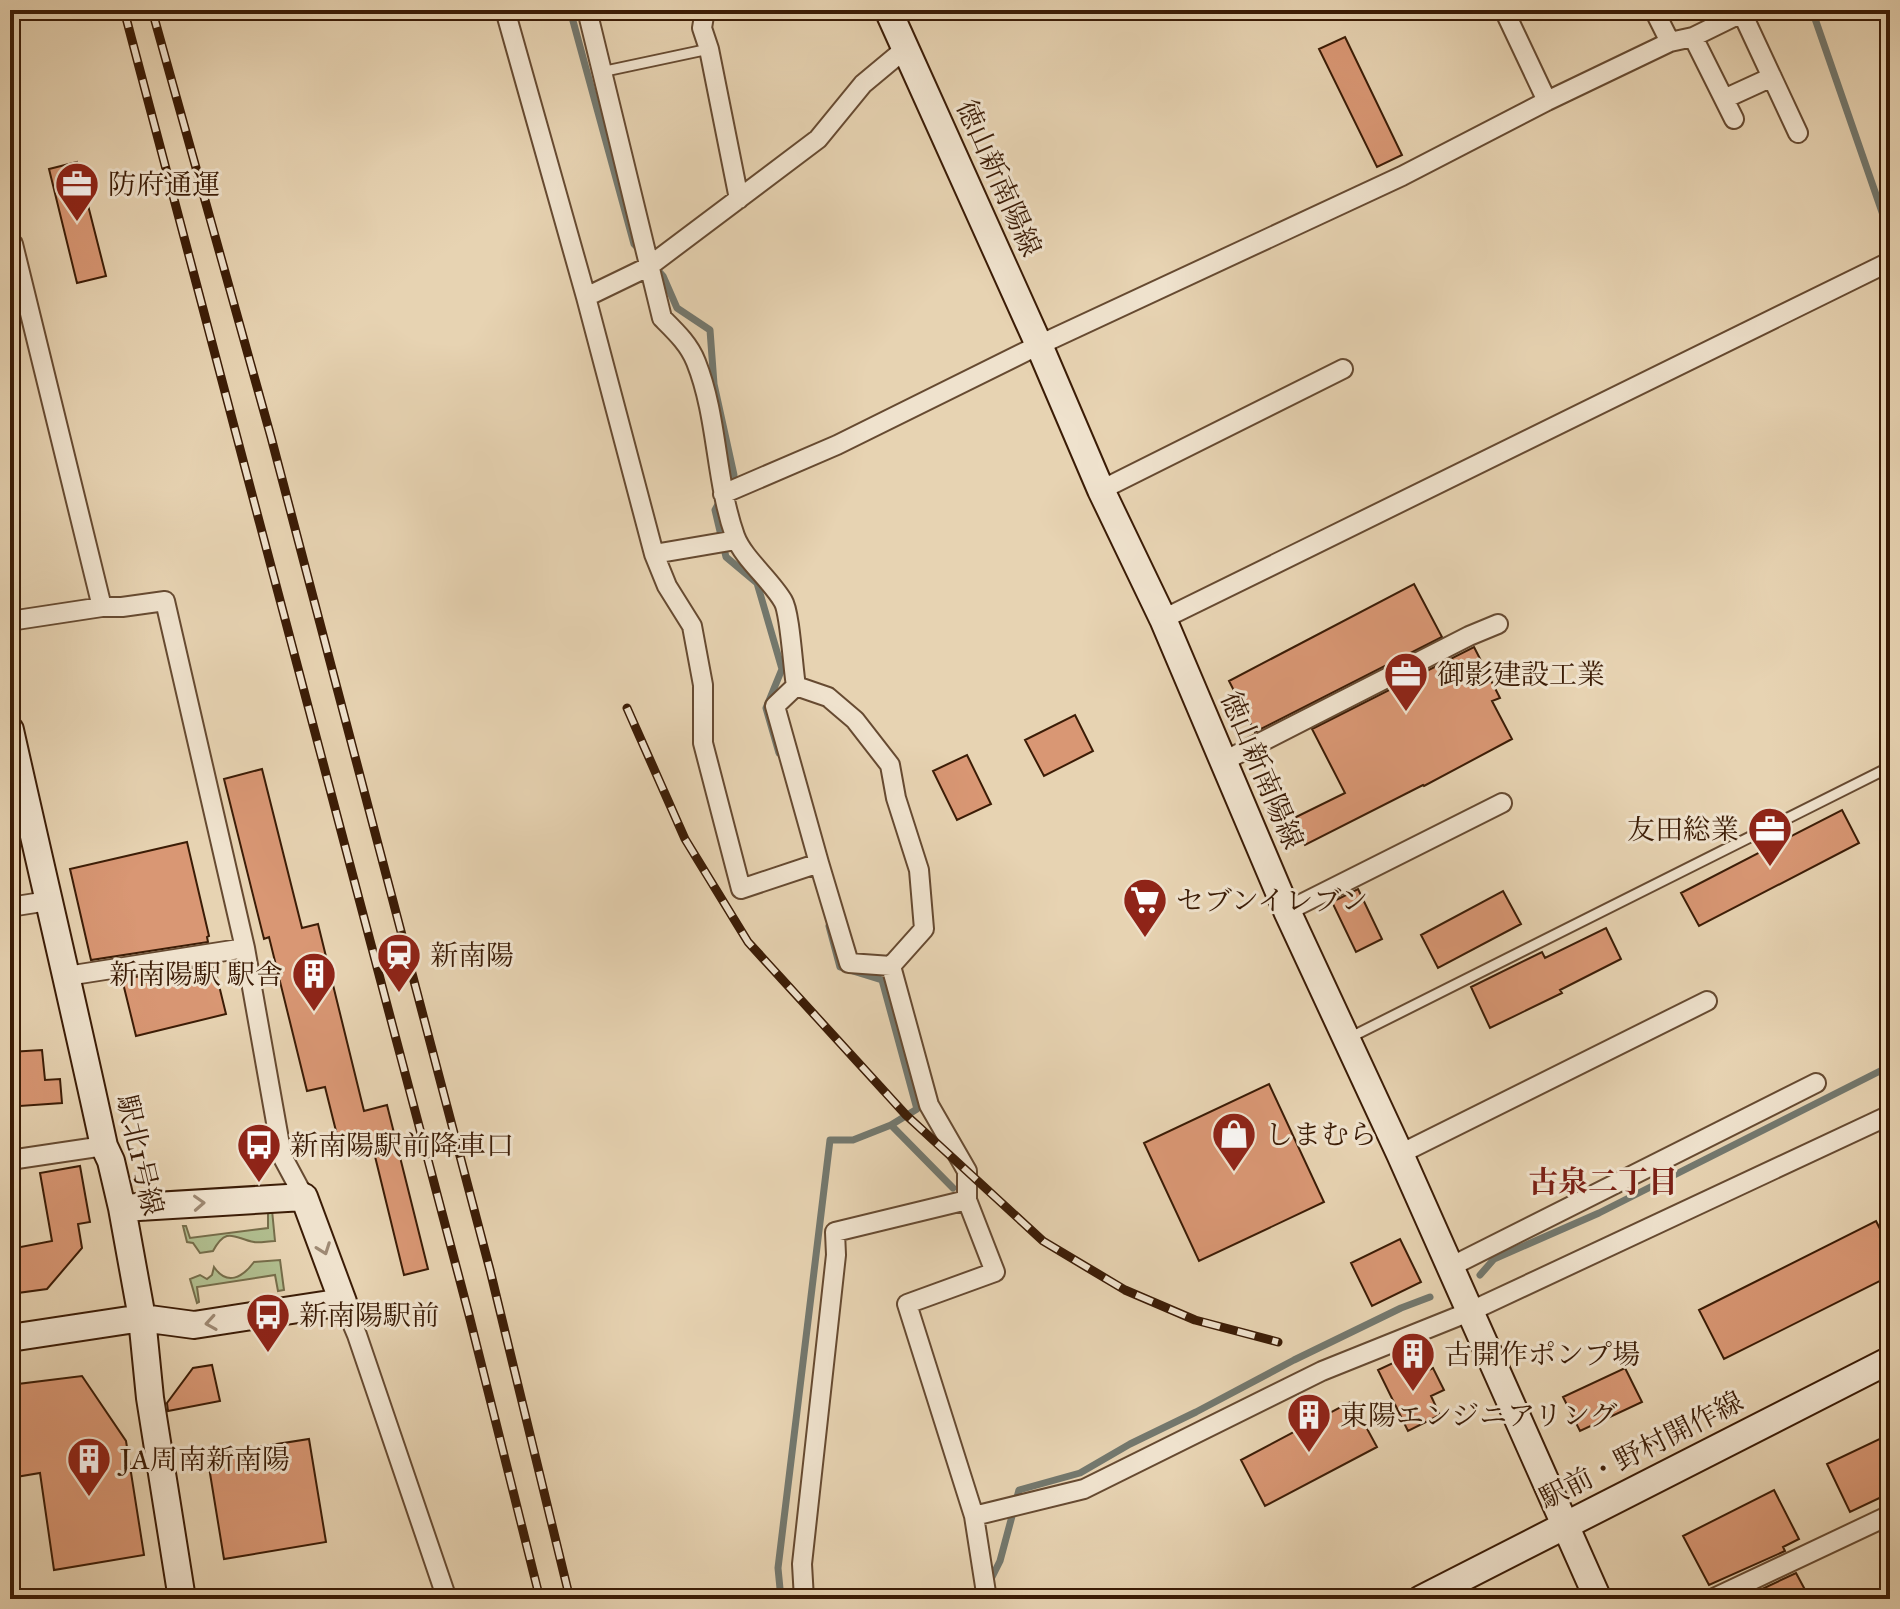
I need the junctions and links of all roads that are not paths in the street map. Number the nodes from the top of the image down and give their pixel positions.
1 (505, 10) edge
2 (587, 10) edge
3 (705, 10) edge
4 (888, 10) edge
5 (1504, 10) edge
6 (1654, 10) edge
7 (1745, 12) edge
8 (1693, 37) junction
9 (1670, 42) junction
10 (709, 49) junction
11 (905, 49) junction
12 (601, 72) junction
13 (1772, 77) junction
14 (1724, 99) junction
15 (1547, 101) junction
16 (1734, 119) dead end
17 (1798, 133) dead end
18 (739, 199) junction
19 (10, 244) edge
20 (1885, 264) dead end
21 (648, 267) junction
22 (586, 297) junction
23 (1039, 345) junction
24 (1343, 369) dead end
25 (1101, 490) junction
26 (723, 494) junction
27 (736, 540) junction
28 (654, 554) junction
29 (102, 607) junction
30 (1163, 619) junction
31 (10, 621) edge
32 (1498, 624) dead end
33 (796, 686) junction
34 (10, 730) edge
35 (1224, 761) junction
36 (1890, 767) edge
37 (1502, 803) dead end
38 (819, 863) junction
39 (48, 901) junction
40 (10, 907) edge
41 (1287, 911) junction
42 (245, 948) junction
43 (891, 966) junction
44 (67, 976) junction
45 (1707, 1001) dead end
46 (1346, 1040) junction
47 (1816, 1083) dead end
48 (1890, 1115) edge
49 (104, 1146) junction
50 (1400, 1154) junction
51 (10, 1160) edge
52 (304, 1197) junction
53 (967, 1200) junction
54 (122, 1208) junction
55 (1450, 1267) junction
56 (343, 1302) junction
57 (1469, 1312) junction
58 (142, 1318) junction
59 (10, 1338) edge
60 (1890, 1360) edge
61 (1890, 1515) edge
62 (974, 1516) junction
63 (1564, 1525) junction
64 (182, 1599) edge
65 (447, 1599) edge
66 (804, 1599) edge
67 (987, 1599) edge
68 (1421, 1599) edge
69 (1598, 1599) edge
70 (1712, 1599) edge

1 - 22 street
2 - 12 street
3 - 10 street
4 - 11 main road, 徳山新南陽線
5 - 15 street
6 - 9 street
7 - 8 street
7 - 13 street
8 - 9 street
8 - 14 street
9 - 15 street
10 - 12 lane
10 - 18 street
11 - 18 street
11 - 23 main road, 徳山新南陽線
12 - 21 street
13 - 14 street
13 - 17 street
14 - 16 street
15 - 23 street
18 - 21 street
19 - 29 street
20 - 30 street
21 - 22 street
21 - 26 street
22 - 28 street
23 - 25 main road, 徳山新南陽線
23 - 26 street
24 - 25 street
25 - 30 main road, 徳山新南陽線
26 - 27 street
27 - 28 street
27 - 33 street
28 - 38 street
29 - 31 street
29 - 42 street
30 - 35 main road, 徳山新南陽線
32 - 35 street
33 - 38 street
33 - 43 street
34 - 39 main road, 駅北1号線
35 - 41 main road, 徳山新南陽線
36 - 46 lane
37 - 41 street
38 - 43 street
39 - 40 street
39 - 44 main road, 駅北1号線
41 - 46 main road, 徳山新南陽線
42 - 44 street
42 - 52 street
43 - 53 street
44 - 49 main road, 駅北1号線
45 - 50 street
46 - 50 main road, 徳山新南陽線
47 - 55 street
48 - 57 street
49 - 51 street
49 - 54 main road, 駅北1号線
50 - 55 main road, 徳山新南陽線
54 -> 52 main road
52 -> 56 main road
53 - 62 street
53 - 66 street
54 - 58 main road, 駅北1号線
55 - 57 main road, 徳山新南陽線
56 -> 58 main road
56 - 65 street
57 - 62 street
57 - 63 main road, 徳山新南陽線
58 - 59 main road
58 - 64 main road, 駅北1号線
60 - 63 main road, 駅前・野村開作線
61 - 70 street
62 - 67 street
63 - 68 main road, 駅前・野村開作線
63 - 69 main road, 徳山新南陽線

